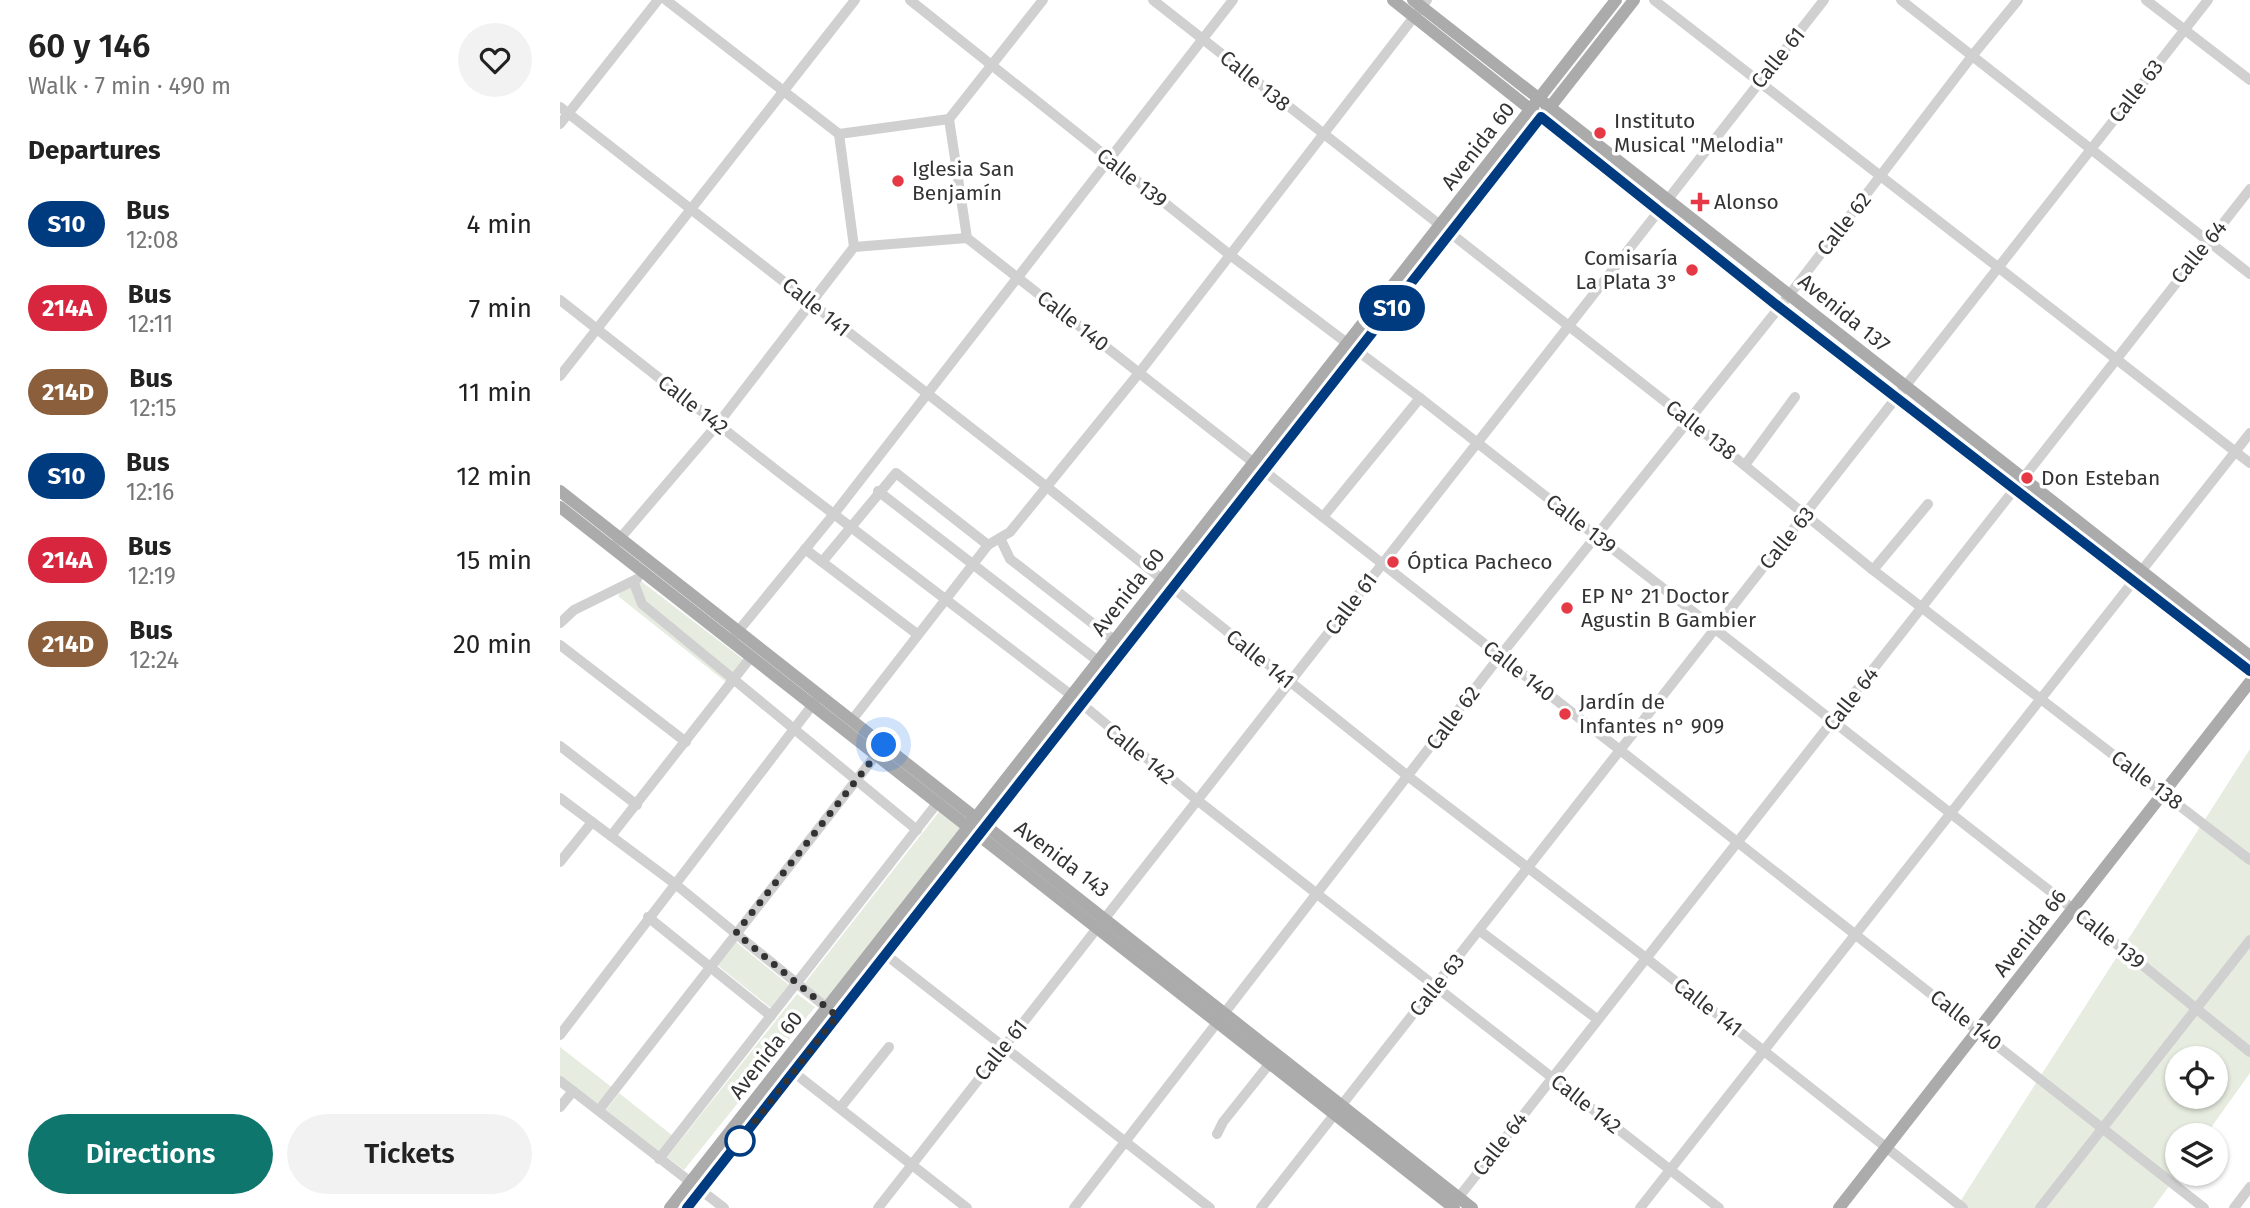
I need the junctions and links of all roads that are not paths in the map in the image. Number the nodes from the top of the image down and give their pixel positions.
1 (658, 0) edge
2 (667, 0) edge
3 (855, 0) edge
4 (910, 0) edge
5 (1043, 0) edge
6 (1153, 0) edge
7 (1233, 0) edge
8 (1393, 0) edge
9 (1616, 0) edge
10 (1634, 0) edge
11 (1654, 0) edge
12 (1824, 0) edge
13 (1901, 0) edge
14 (2018, 0) edge
15 (2146, 0) edge
16 (2208, 0) edge
17 (1419, 6) edge
18 (2184, 30) junction
19 (1203, 39) junction
20 (1972, 56) junction
21 (990, 65) junction
22 (2250, 80) edge
23 (1759, 81) junction
24 (782, 90) junction
25 (1541, 108) junction
26 (564, 111) edge
27 (949, 119) junction
28 (560, 124) edge
29 (839, 134) junction
30 (1321, 135) junction
31 (2090, 149) junction
32 (1109, 159) junction
33 (1880, 178) junction
34 (2250, 189) edge
35 (1668, 199) junction
36 (689, 208) junction
37 (1658, 211) junction
38 (1439, 226) junction
39 (1451, 235) junction
40 (967, 238) junction
41 (2207, 241) junction
42 (854, 247) junction
43 (1230, 255) junction
44 (1998, 267) junction
45 (2250, 274) edge
46 (1017, 278) junction
47 (1790, 294) junction
48 (560, 300) edge
49 (812, 303) junction
50 (1779, 307) junction
51 (1568, 326) junction
52 (597, 329) junction
53 (1353, 347) junction
54 (2115, 359) junction
55 (1139, 373) junction
56 (560, 376) edge
57 (1906, 386) junction
58 (928, 393) junction
59 (1795, 397) dead end
60 (1420, 398) junction
61 (1896, 398) junction
62 (1690, 421) junction
63 (717, 425) junction
64 (2250, 433) edge
65 (1477, 442) junction
66 (2236, 452) junction
67 (2250, 463) edge
68 (1745, 465) junction
69 (1258, 468) junction
70 (2025, 478) junction
71 (1048, 487) junction
72 (560, 491) edge
73 (878, 491) junction
74 (2015, 491) junction
75 (1928, 504) dead end
76 (560, 507) edge
77 (834, 514) junction
78 (1806, 514) junction
79 (1323, 517) junction
80 (851, 527) junction
81 (1597, 536) junction
82 (1000, 538) junction
83 (616, 543) junction
84 (988, 545) junction
85 (805, 549) junction
86 (822, 562) junction
87 (974, 563) junction
88 (1382, 564) junction
89 (2142, 569) junction
90 (1873, 570) junction
91 (643, 572) junction
92 (2132, 582) junction
93 (634, 583) junction
94 (1167, 585) junction
95 (946, 599) junction
96 (1922, 608) junction
97 (560, 623) edge
98 (1714, 630) junction
99 (917, 634) junction
100 (734, 636) junction
101 (1114, 640) junction
102 (560, 645) edge
103 (1500, 656) junction
104 (2250, 656) edge
105 (751, 657) junction
106 (1098, 661) junction
107 (2250, 670) edge
108 (733, 680) junction
109 (2250, 682) edge
110 (1291, 684) junction
111 (2250, 694) edge
112 (2041, 699) junction
113 (816, 700) junction
114 (1075, 700) junction
115 (852, 720) junction
116 (1833, 721) junction
117 (794, 730) junction
118 (687, 742) junction
119 (560, 746) edge
120 (880, 749) junction
121 (1619, 751) junction
122 (1409, 777) junction
123 (857, 781) junction
124 (2167, 794) junction
125 (560, 798) edge
126 (1198, 800) junction
127 (938, 802) junction
128 (637, 805) junction
129 (1952, 815) junction
130 (592, 822) junction
131 (977, 826) junction
132 (917, 830) junction
133 (611, 836) junction
134 (1738, 842) junction
135 (2250, 860) edge
136 (560, 862) edge
137 (1528, 870) junction
138 (674, 883) junction
139 (1319, 895) junction
140 (2076, 911) junction
141 (648, 917) junction
142 (1102, 921) junction
143 (1480, 931) junction
144 (736, 933) junction
145 (1856, 934) junction
146 (2250, 940) edge
147 (880, 951) junction
148 (1646, 958) junction
149 (711, 967) junction
150 (796, 985) junction
151 (1436, 986) junction
152 (2196, 1008) junction
153 (832, 1012) junction
154 (771, 1016) junction
155 (1222, 1017) junction
156 (1597, 1019) junction
157 (1981, 1032) junction
158 (560, 1035) edge
159 (1005, 1046) junction
160 (889, 1047) dead end
161 (1764, 1051) junction
162 (2250, 1052) edge
163 (1270, 1063) junction
164 (783, 1064) junction
165 (794, 1073) junction
166 (1553, 1078) junction
167 (560, 1080) edge
168 (573, 1091) junction
169 (560, 1107) edge
170 (840, 1108) junction
171 (599, 1110) junction
172 (1339, 1110) junction
173 (2102, 1129) junction
174 (1217, 1134) dead end
175 (1126, 1141) junction
176 (1889, 1150) junction
177 (659, 1159) junction
178 (912, 1164) junction
179 (1670, 1170) junction
180 (696, 1186) junction
181 (2250, 1187) edge
182 (1454, 1205) edge
183 (670, 1208) edge
184 (687, 1208) edge
185 (724, 1208) edge
186 (878, 1208) edge
187 (967, 1208) edge
188 (1074, 1208) edge
189 (1210, 1208) edge
190 (1261, 1208) edge
191 (1472, 1208) edge
192 (1640, 1208) edge
193 (1719, 1208) edge
194 (1839, 1208) edge
195 (1847, 1208) edge
196 (1963, 1208) edge
197 (2040, 1208) edge
198 (2204, 1208) edge
199 (2234, 1208) edge

1 - 26 street
2 - 24 street
3 - 24 street
4 - 21 street, Calle 139
5 - 21 street
6 - 19 street, Calle 138
7 - 19 street
8 - 17 main road, Avenida 137
9 - 25 main road, Avenida 60
10 - 25 main road, Avenida 60
11 - 23 street
12 - 23 street, Calle 61
13 - 20 street
14 - 20 street, Calle 62
15 - 18 street
16 - 18 street, Calle 63
17 - 25 main road, Avenida 137
17 - 30 street
18 - 22 street
18 - 31 street, Calle 63
19 - 30 street, Calle 138
19 - 32 street
20 - 31 street
20 - 33 street, Calle 62
21 - 27 street
21 - 32 street, Calle 139
23 - 33 street
23 - 35 street, Calle 61
24 - 29 street
24 - 36 street
25 - 35 main road, Avenida 137
25 - 37 main road, Avenida 137
25 - 38 main road, Avenida 60
25 - 39 main road, Avenida 60
26 - 28 street
26 - 36 street, Calle 141
27 - 29 street
27 - 40 street
29 - 42 street
30 - 38 street, Calle 138
30 - 43 street
31 - 41 street
31 - 44 street, Calle 63
32 - 43 street, Calle 139
32 - 46 street
33 - 44 street
33 - 47 street, Calle 62
34 - 41 street, Calle 64
35 - 37 street, Calle 61
35 - 47 main road, Avenida 137
36 - 49 street, Calle 141
36 - 52 street
37 - 50 main road, Avenida 137
37 - 51 street, Calle 61
38 - 39 street, Calle 138
38 - 53 main road, Avenida 60
39 - 51 street, Calle 138
39 - 53 main road, Avenida 60
40 - 42 street
40 - 46 street, Calle 140
41 - 45 street
41 - 54 street, Calle 64
42 - 49 street
43 - 53 street, Calle 139
43 - 55 street
44 - 54 street
44 - 57 street, Calle 63
46 - 55 street, Calle 140
46 - 58 street
47 - 50 street, Calle 62
47 - 57 main road, Avenida 137
48 - 52 street, Calle 142
49 - 58 street, Calle 141
49 - 63 street
50 - 61 main road, Avenida 137
50 - 62 street, Calle 62
51 - 62 street, Calle 138
51 - 65 street, Calle 61
52 - 56 street
52 - 63 street, Calle 142
53 - 60 street, Calle 139
53 - 69 main road, Avenida 60
54 - 66 street
54 - 70 street, Calle 64
55 - 69 street, Calle 140
55 - 71 street
57 - 61 street, Calle 63
57 - 70 main road, Avenida 137
58 - 71 street, Calle 141
58 - 77 street
59 - 68 street
60 - 65 street, Calle 139
60 - 79 street
61 - 74 main road, Avenida 137
61 - 78 street, Calle 63
62 - 68 street, Calle 138
62 - 81 street, Calle 62
63 - 77 street, Calle 142
63 - 83 street
64 - 66 street
65 - 81 street, Calle 139
65 - 88 street, Calle 61
66 - 67 street
66 - 89 street
68 - 78 street, Calle 138
69 - 79 street, Calle 140
69 - 94 main road, Avenida 60
70 - 74 street, Calle 64
70 - 89 main road, Avenida 137
71 - 82 street
71 - 94 street, Calle 141
72 - 83 main road, Avenida 143
73 - 80 street
73 - 84 street
73 - 87 street
74 - 92 main road, Avenida 137
74 - 96 street, Calle 64
75 - 90 street
76 - 83 main road, Avenida 143
77 - 80 street, Calle 142
77 - 85 street
78 - 90 street, Calle 138
78 - 98 street, Calle 63
79 - 88 street, Calle 140
80 - 86 street
80 - 95 street, Calle 142
81 - 98 street, Calle 139
81 - 103 street, Calle 62
82 - 84 street
82 - 101 street
83 - 91 main road, Avenida 143
83 - 100 main road, Avenida 143
84 - 87 street
85 - 86 street
85 - 100 street
86 - 99 street
87 - 95 street
87 - 106 street
88 - 103 street, Calle 140
88 - 110 street, Calle 61
89 - 92 street
89 - 104 main road, Avenida 137
90 - 96 street, Calle 138
91 - 93 street
91 - 100 main road, Avenida 143
92 - 107 main road, Avenida 137
92 - 112 street
93 - 97 street
93 - 108 street
94 - 101 main road, Avenida 60
94 - 110 street, Calle 141
94 - 114 main road, Avenida 60
95 - 99 street
95 - 114 street, Calle 142
96 - 112 street, Calle 138
96 - 116 street, Calle 64
98 - 116 street, Calle 139
98 - 121 street, Calle 63
99 - 115 street
100 - 105 main road, Avenida 143
100 - 113 main road, Avenida 143
101 - 106 main road, Avenida 60
102 - 118 street
103 - 121 street, Calle 140
103 - 122 street, Calle 62
105 - 108 street
105 - 113 main road, Avenida 143
106 - 114 main road, Avenida 60
108 - 117 street
108 - 118 street
109 - 124 main road, Avenida 66
110 - 122 street, Calle 141
110 - 126 street, Calle 61
111 - 124 main road, Avenida 66
112 - 124 street, Calle 138
112 - 129 street
113 - 115 main road, Avenida 143
113 - 117 street
113 - 120 main road, Avenida 143
114 - 126 street, Calle 142
114 - 131 main road, Avenida 60
115 - 120 main road, Avenida 143
116 - 129 street, Calle 139
116 - 134 street, Calle 64
117 - 123 street
117 - 138 street
118 - 128 street
119 - 128 street
120 - 123 street
120 - 127 main road, Avenida 143
120 - 131 main road, Avenida 143
121 - 134 street, Calle 140
121 - 137 street, Calle 63
122 - 137 street, Calle 141
122 - 139 street, Calle 62
123 - 132 street
123 - 144 street
124 - 135 street, Calle 138
124 - 140 main road, Avenida 66
125 - 130 street
126 - 139 street, Calle 142
126 - 142 street, Calle 61
127 - 131 main road, Avenida 143
127 - 132 street
128 - 133 street
129 - 140 street, Calle 139
129 - 145 street
130 - 133 street
130 - 136 street
131 - 142 main road, Avenida 143
131 - 147 main road, Avenida 60
132 - 150 street
133 - 138 street
134 - 145 street, Calle 140
134 - 148 street, Calle 64
137 - 143 street, Calle 63
137 - 148 street, Calle 141
138 - 141 street
138 - 144 street
139 - 151 street, Calle 142
139 - 155 street, Calle 62
140 - 152 street, Calle 139
140 - 157 main road, Avenida 66
141 - 149 street
141 - 158 street
142 - 155 main road, Avenida 143
142 - 159 street, Calle 61
143 - 151 street, Calle 63
143 - 156 street
144 - 149 street
144 - 150 street
145 - 157 street, Calle 140
145 - 161 street
146 - 152 street
147 - 153 main road, Avenida 60
147 - 159 street
148 - 156 street, Calle 64
148 - 161 street, Calle 141
149 - 154 street
149 - 171 street
150 - 153 street
150 - 154 street
151 - 166 street, Calle 142
151 - 172 street, Calle 63
152 - 162 street, Calle 139
152 - 173 street
153 - 164 main road, Avenida 60
153 - 165 main road, Avenida 60
154 - 177 street
155 - 163 main road, Avenida 143
155 - 172 main road, Avenida 143
155 - 175 street, Calle 62
156 - 166 street, Calle 64
157 - 173 street, Calle 140
157 - 176 main road, Avenida 66
159 - 175 street
159 - 178 street, Calle 61
160 - 170 street
161 - 176 street, Calle 141
161 - 179 street
163 - 172 main road, Avenida 143
163 - 174 street
164 - 165 street
164 - 180 main road, Avenida 60
165 - 170 street
165 - 180 main road, Avenida 60
166 - 179 street, Calle 142
166 - 182 street, Calle 64
167 - 168 street
168 - 169 street
168 - 171 street
170 - 178 street
171 - 177 street
172 - 182 main road, Avenida 143
172 - 190 street, Calle 63
173 - 197 street
173 - 198 street, Calle 140
175 - 188 street, Calle 62
175 - 189 street
176 - 194 main road, Avenida 66
176 - 195 main road, Avenida 66
176 - 196 street, Calle 141
177 - 180 street
178 - 186 street, Calle 61
178 - 187 street
179 - 192 street
179 - 193 street, Calle 142
180 - 183 main road, Avenida 60
180 - 184 main road, Avenida 60
180 - 185 street
181 - 199 street
182 - 191 main road, Avenida 143

